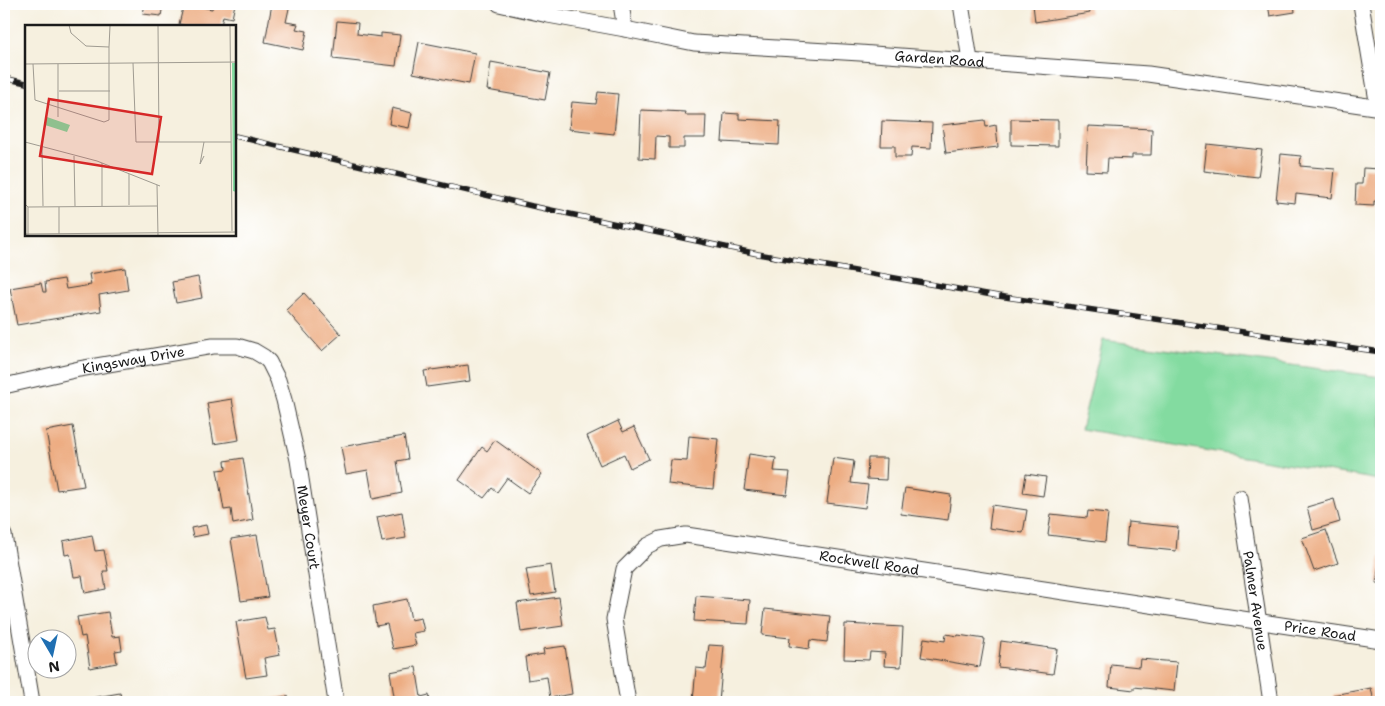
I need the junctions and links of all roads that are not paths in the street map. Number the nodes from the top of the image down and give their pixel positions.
1 (499, 4) edge
2 (621, 4) edge
3 (961, 4) edge
4 (1361, 4) edge
5 (625, 29) junction
6 (970, 60) junction
7 (1380, 107) edge
8 (264, 357) joint
9 (4, 386) edge
10 (1240, 498) dead end
11 (4, 535) edge
12 (1258, 622) junction
13 (1381, 640) edge
14 (32, 702) edge
15 (336, 702) edge
16 (628, 702) edge
17 (1271, 702) edge

1 - 5 street, Garden Road
2 - 5 street
3 - 6 street
4 - 7 street
5 - 6 street, Garden Road
6 - 7 street, Garden Road
8 - 9 street, Kingsway Drive
8 - 15 street, Meyer Court
10 - 12 street, Palmer Avenue
11 - 14 street
12 - 13 street, Price Road
12 - 16 street, Rockwell Road
12 - 17 street, Palmer Avenue

